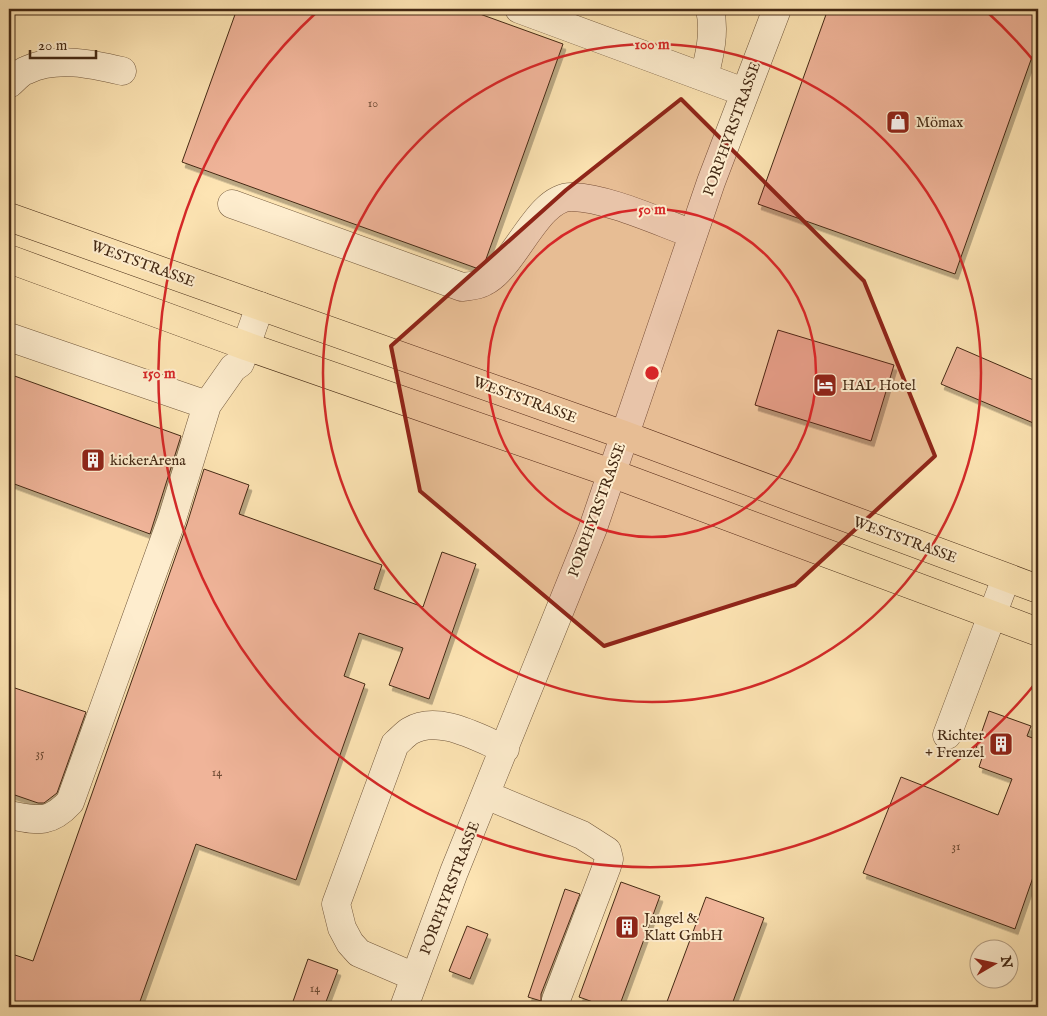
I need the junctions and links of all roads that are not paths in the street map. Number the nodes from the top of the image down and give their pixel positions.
1 (520, 9) edge
2 (710, 9) edge
3 (777, 9) edge
4 (122, 71) dead end
5 (704, 77) junction
6 (9, 84) edge
7 (744, 92) junction
8 (232, 204) dead end
9 (9, 217) edge
10 (693, 234) junction
11 (9, 259) edge
12 (260, 306) junction
13 (9, 337) edge
14 (246, 346) junction
15 (207, 406) junction
16 (624, 435) junction
17 (611, 473) junction
18 (1006, 578) junction
19 (1038, 589) edge
20 (993, 615) junction
21 (1038, 632) edge
22 (946, 735) dead end
23 (504, 749) junction
24 (486, 795) junction
25 (9, 814) edge
26 (415, 977) junction
27 (556, 1000) dead end
28 (404, 1007) edge

1 - 5 street
2 - 5 street
3 - 7 street, PORPHYRSTRASSE
4 - 6 street
5 - 7 street
7 - 10 street, PORPHYRSTRASSE
8 - 10 street
9 - 12 main road, WESTSTRASSE
10 - 16 street, PORPHYRSTRASSE
11 - 14 main road
12 - 14 street
12 - 16 main road, WESTSTRASSE
13 - 15 street
14 - 15 street
14 - 17 main road
15 - 25 street
16 - 17 street, PORPHYRSTRASSE
16 - 18 main road, WESTSTRASSE
17 - 20 main road
17 - 23 street, PORPHYRSTRASSE
18 - 19 main road, WESTSTRASSE
18 - 20 street
20 - 21 main road
20 - 22 street
23 - 24 street, PORPHYRSTRASSE
23 - 26 street
24 - 26 street, PORPHYRSTRASSE
24 - 27 street
26 - 28 street, PORPHYRSTRASSE

